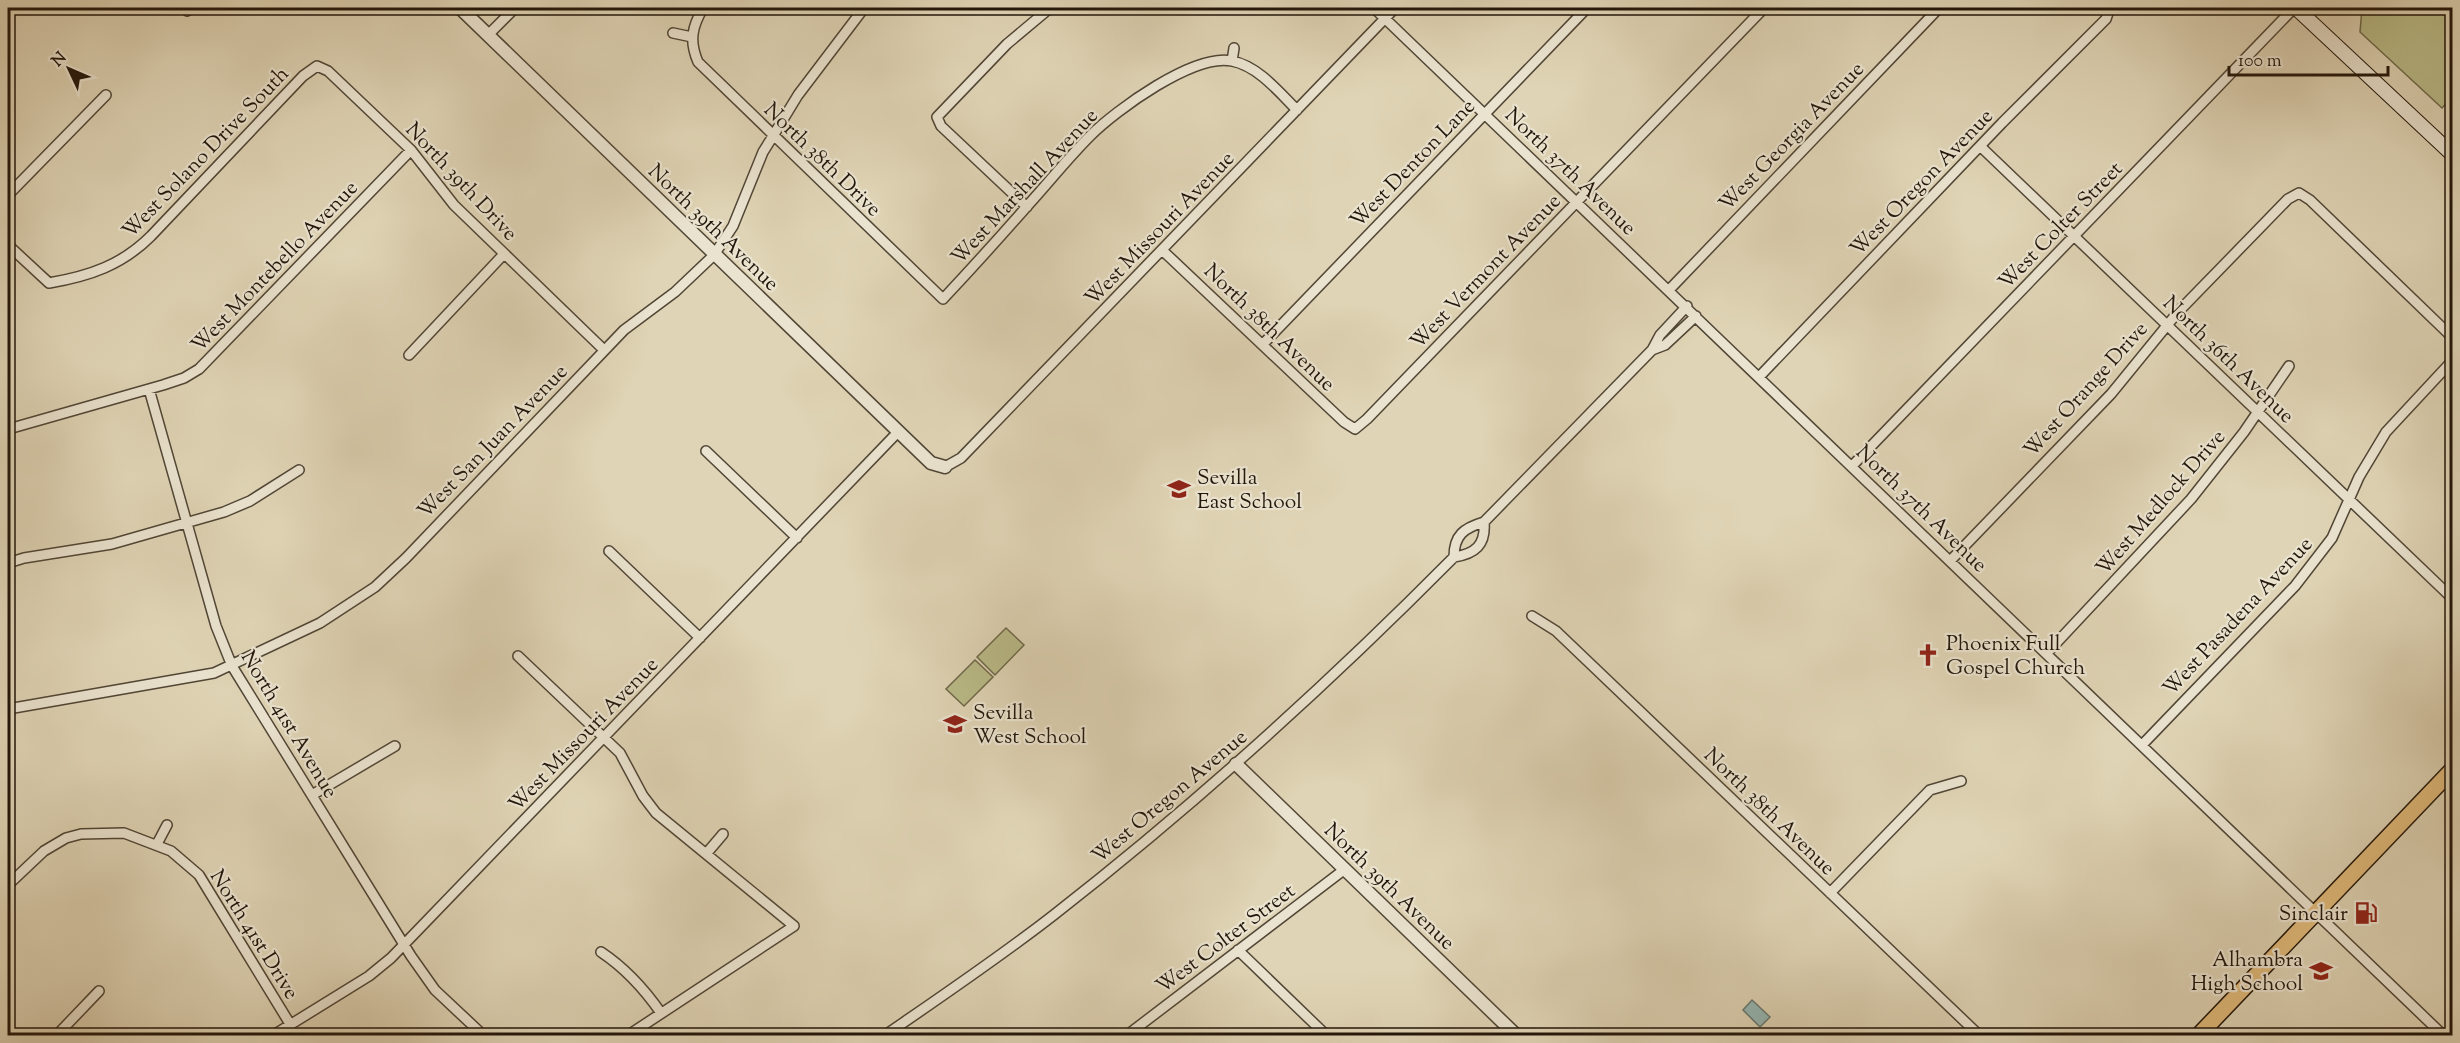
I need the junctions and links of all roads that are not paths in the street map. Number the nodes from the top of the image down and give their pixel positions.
1 (460, 8) edge
2 (515, 8) edge
3 (703, 8) edge
4 (864, 8) edge
5 (1050, 8) edge
6 (1374, 8) edge
7 (1395, 8) edge
8 (1587, 8) edge
9 (1764, 8) edge
10 (1939, 8) edge
11 (2295, 8) edge
12 (2106, 10) edge
13 (1385, 18) junction
14 (673, 33) dead end
15 (489, 35) junction
16 (692, 37) junction
17 (1234, 48) dead end
18 (1232, 61) junction
19 (317, 66) joint
20 (106, 95) dead end
21 (1297, 110) junction
22 (1485, 114) junction
23 (773, 136) junction
24 (1980, 146) junction
25 (411, 150) junction
26 (2452, 154) edge
27 (8, 195) edge
28 (1577, 202) junction
29 (1027, 207) junction
30 (2074, 236) junction
31 (8, 245) edge
32 (1162, 250) junction
33 (504, 254) junction
34 (714, 255) junction
35 (1669, 290) junction
36 (943, 299) joint
37 (1687, 306) junction
38 (1696, 316) junction
39 (2167, 325) junction
40 (2452, 337) edge
41 (1263, 344) junction
42 (604, 350) junction
43 (1652, 350) junction
44 (409, 355) dead end
45 (2452, 361) edge
46 (2289, 366) dead end
47 (1759, 377) junction
48 (149, 389) junction
49 (2258, 412) junction
50 (10, 426) edge
51 (1355, 429) joint
52 (898, 432) junction
53 (706, 451) dead end
54 (1852, 466) junction
55 (945, 467) joint
56 (299, 470) dead end
57 (2351, 500) junction
58 (1484, 522) junction
59 (187, 523) junction
60 (797, 538) junction
61 (609, 551) dead end
62 (1454, 557) junction
63 (1950, 561) junction
64 (8, 563) edge
65 (2452, 598) edge
66 (1532, 616) dead end
67 (700, 638) junction
68 (2047, 654) junction
69 (519, 656) dead end
70 (232, 666) junction
71 (8, 709) edge
72 (604, 737) junction
73 (2142, 745) junction
74 (395, 746) dead end
75 (1236, 764) junction
76 (2452, 770) edge
77 (1961, 781) dead end
78 (312, 795) junction
79 (167, 825) dead end
80 (723, 834) dead end
81 (157, 844) junction
82 (706, 854) junction
83 (1345, 869) junction
84 (8, 885) edge
85 (1830, 893) junction
86 (2317, 912) junction
87 (404, 945) junction
88 (1238, 950) junction
89 (602, 952) dead end
90 (99, 992) dead end
91 (662, 1013) junction
92 (290, 1024) junction
93 (56, 1035) edge
94 (272, 1035) edge
95 (484, 1035) edge
96 (627, 1035) edge
97 (884, 1035) edge
98 (1126, 1035) edge
99 (1327, 1035) edge
100 (1518, 1035) edge
101 (1980, 1035) edge
102 (2198, 1035) edge
103 (2444, 1035) edge

1 - 15 street, North 39th Avenue
2 - 15 street
3 - 16 street
4 - 23 street, West San Juan Avenue
5 - 29 street
6 - 13 street, North 37th Avenue
7 - 13 street, West Missouri Avenue
8 - 22 street, West Denton Lane
9 - 28 street, West Vermont Avenue
10 - 35 street, West Georgia Avenue
11 - 26 main road
11 - 30 street, West Colter Street
12 - 24 street, West Oregon Avenue
13 - 21 street, West Missouri Avenue
13 - 22 street, North 37th Avenue
14 - 16 street
15 - 34 street, North 39th Avenue
16 - 23 street, North 38th Drive
17 - 18 street
18 - 21 street
18 - 29 street, West Marshall Avenue
19 - 25 street, North 39th Drive
19 - 31 street, West Solano Drive South
20 - 27 street
21 - 32 street, West Missouri Avenue
22 - 28 street, North 37th Avenue
22 - 41 street, West Denton Lane
23 - 34 street, West San Juan Avenue
23 - 36 street, North 38th Drive
24 - 30 street, North 36th Avenue
24 - 47 street, West Oregon Avenue
25 - 33 street, North 39th Drive
25 - 48 street, West Montebello Avenue
28 - 35 street, North 37th Avenue
28 - 51 street, West Vermont Avenue
29 - 36 street, West Marshall Avenue
30 - 39 street, North 36th Avenue
30 - 54 street, West Colter Street
32 - 41 street, North 38th Avenue
32 - 55 street, West Missouri Avenue
33 - 42 street, North 39th Drive
33 - 44 street
34 - 42 street, West San Juan Avenue
34 - 52 street, North 39th Avenue
35 - 37 street, North 37th Avenue
37 - 38 street, North 37th Avenue
37 - 43 street, West Oregon Avenue
38 - 43 street, West Oregon Avenue
38 - 47 street, North 37th Avenue
39 - 40 street, West Orange Drive
39 - 49 street, North 36th Avenue
39 - 63 street, West Orange Drive
41 - 51 street, North 38th Avenue
42 - 70 street, West San Juan Avenue
43 - 58 street, West Oregon Avenue
45 - 57 street, West Pasadena Avenue
46 - 49 street, West Medlock Drive
47 - 54 street, North 37th Avenue
48 - 50 street, West Montebello Avenue
48 - 59 street, North 41st Avenue
49 - 57 street, North 36th Avenue
49 - 68 street, West Medlock Drive
52 - 55 street, North 39th Avenue
52 - 60 street, West Missouri Avenue
53 - 60 street
54 - 63 street, North 37th Avenue
56 - 59 street
57 - 65 street, North 36th Avenue
57 - 73 street, West Pasadena Avenue
58 - 62 street, West Oregon Avenue
58 - 62 street, West Oregon Avenue
59 - 64 street
59 - 70 street, North 41st Avenue
60 - 67 street, West Missouri Avenue
61 - 67 street
62 - 75 street, West Oregon Avenue
63 - 68 street, North 37th Avenue
66 - 85 street, North 38th Avenue
67 - 72 street, West Missouri Avenue
68 - 73 street, North 37th Avenue
69 - 72 street
70 - 71 street, West San Juan Avenue
70 - 78 street, North 41st Avenue
72 - 82 street
72 - 87 street, West Missouri Avenue
73 - 86 street, North 37th Avenue
74 - 78 street
75 - 83 street, North 39th Avenue
75 - 97 street, West Oregon Avenue
76 - 86 main road
77 - 85 street
78 - 87 street, North 41st Avenue
79 - 81 street
80 - 82 street
81 - 84 street, North 41st Drive
81 - 92 street, North 41st Drive
82 - 91 street
83 - 88 street, West Colter Street
83 - 100 street, North 39th Avenue
85 - 101 street, North 38th Avenue
86 - 102 main road
86 - 103 street, North 37th Avenue
87 - 92 street, West Missouri Avenue
87 - 95 street, North 41st Avenue
88 - 98 street, West Colter Street
88 - 99 street
89 - 91 street
90 - 93 street
91 - 96 street
92 - 94 street, West Missouri Avenue

